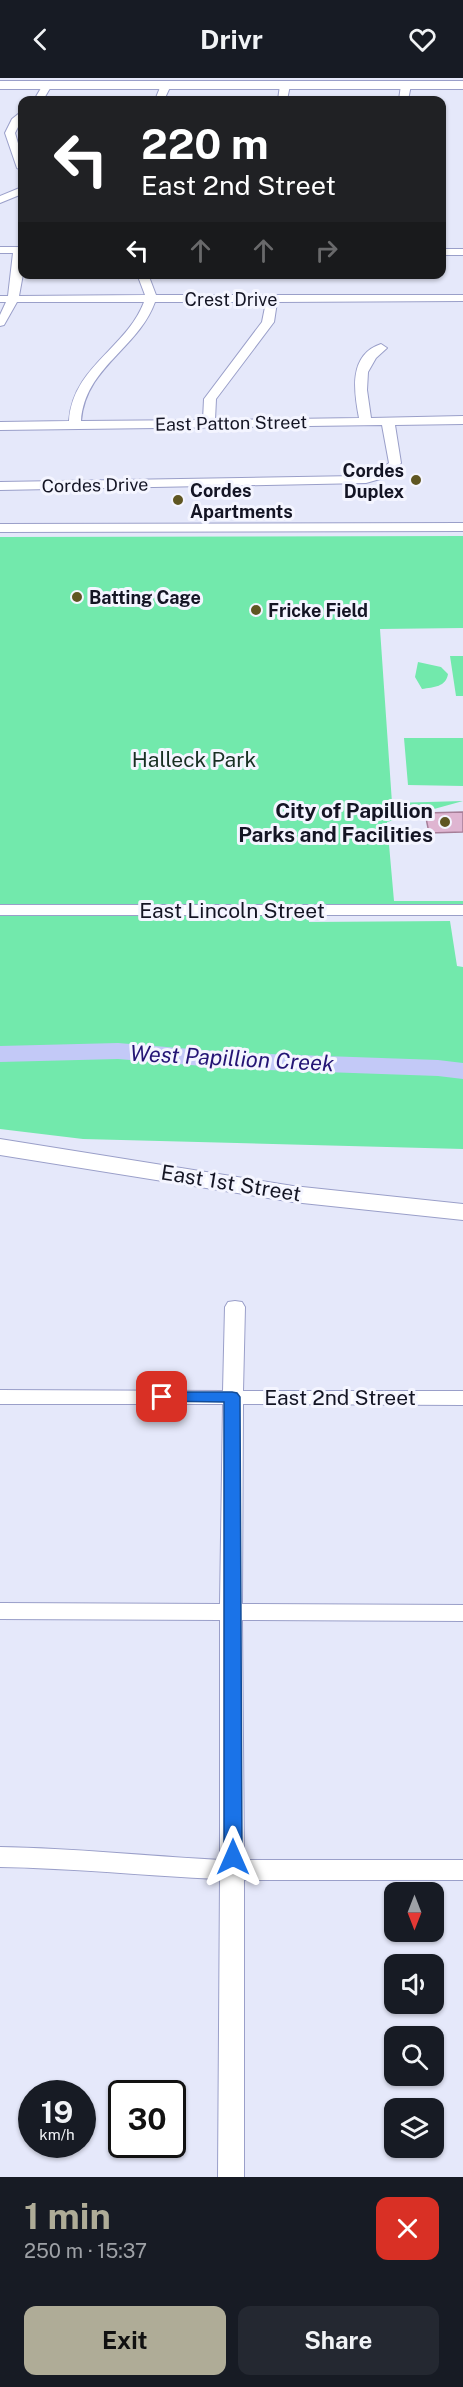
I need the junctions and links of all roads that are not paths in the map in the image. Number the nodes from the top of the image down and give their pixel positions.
1 (215, 82) edge
2 (0, 85) edge
3 (46, 85) junction
4 (166, 85) junction
5 (285, 85) junction
6 (406, 85) junction
7 (463, 85) edge
8 (42, 96) edge
9 (161, 96) edge
10 (283, 96) edge
11 (404, 96) edge
12 (18, 118) edge
13 (18, 159) edge
14 (18, 192) edge
15 (0, 200) edge
16 (0, 250) edge
17 (18, 250) edge
18 (446, 252) edge
19 (463, 252) edge
20 (18, 271) edge
21 (145, 279) edge
22 (463, 298) edge
23 (0, 299) edge
24 (14, 299) junction
25 (151, 299) junction
26 (272, 299) junction
27 (0, 323) edge
28 (381, 348) dead end
29 (463, 420) edge
30 (366, 421) junction
31 (388, 421) junction
32 (209, 423) junction
33 (75, 425) junction
34 (0, 426) edge
35 (0, 486) edge
36 (463, 527) edge
37 (0, 528) edge
38 (0, 910) edge
39 (463, 910) edge
40 (0, 1147) edge
41 (463, 1212) edge
42 (235, 1307) dead end
43 (0, 1397) edge
44 (232, 1397) junction
45 (463, 1398) edge
46 (0, 1611) edge
47 (231, 1612) junction
48 (463, 1613) edge
49 (0, 1857) edge
50 (232, 1870) junction
51 (463, 1870) edge
52 (231, 2177) edge

1 - 4 street
1 - 5 street
2 - 3 street
3 - 4 street
3 - 8 street
4 - 9 street
5 - 6 street
5 - 10 street
6 - 7 street
6 - 11 street
12 - 13 street
14 - 15 street
16 - 17 street
18 - 19 street
20 - 24 street
21 - 25 street
22 - 26 street, Crest Drive
23 - 24 street, Crest Drive
24 - 25 street, Crest Drive
24 - 27 street
25 - 26 street, Crest Drive
25 - 33 street
26 - 32 street
28 - 30 street
29 - 31 street, East Patton Street
30 - 31 street, East Patton Street
30 - 32 street, East Patton Street
31 - 35 street, Cordes Drive
32 - 33 street, East Patton Street
33 - 34 street, East Patton Street
36 - 37 street
38 - 39 street, East Lincoln Street
40 - 41 street, East 1st Street
42 - 44 street
43 - 44 street, East 2nd Street
44 - 45 street, East 2nd Street
44 - 47 street
46 - 47 street
47 - 48 street
47 - 50 street
49 - 50 street
50 - 51 street
50 - 52 street

